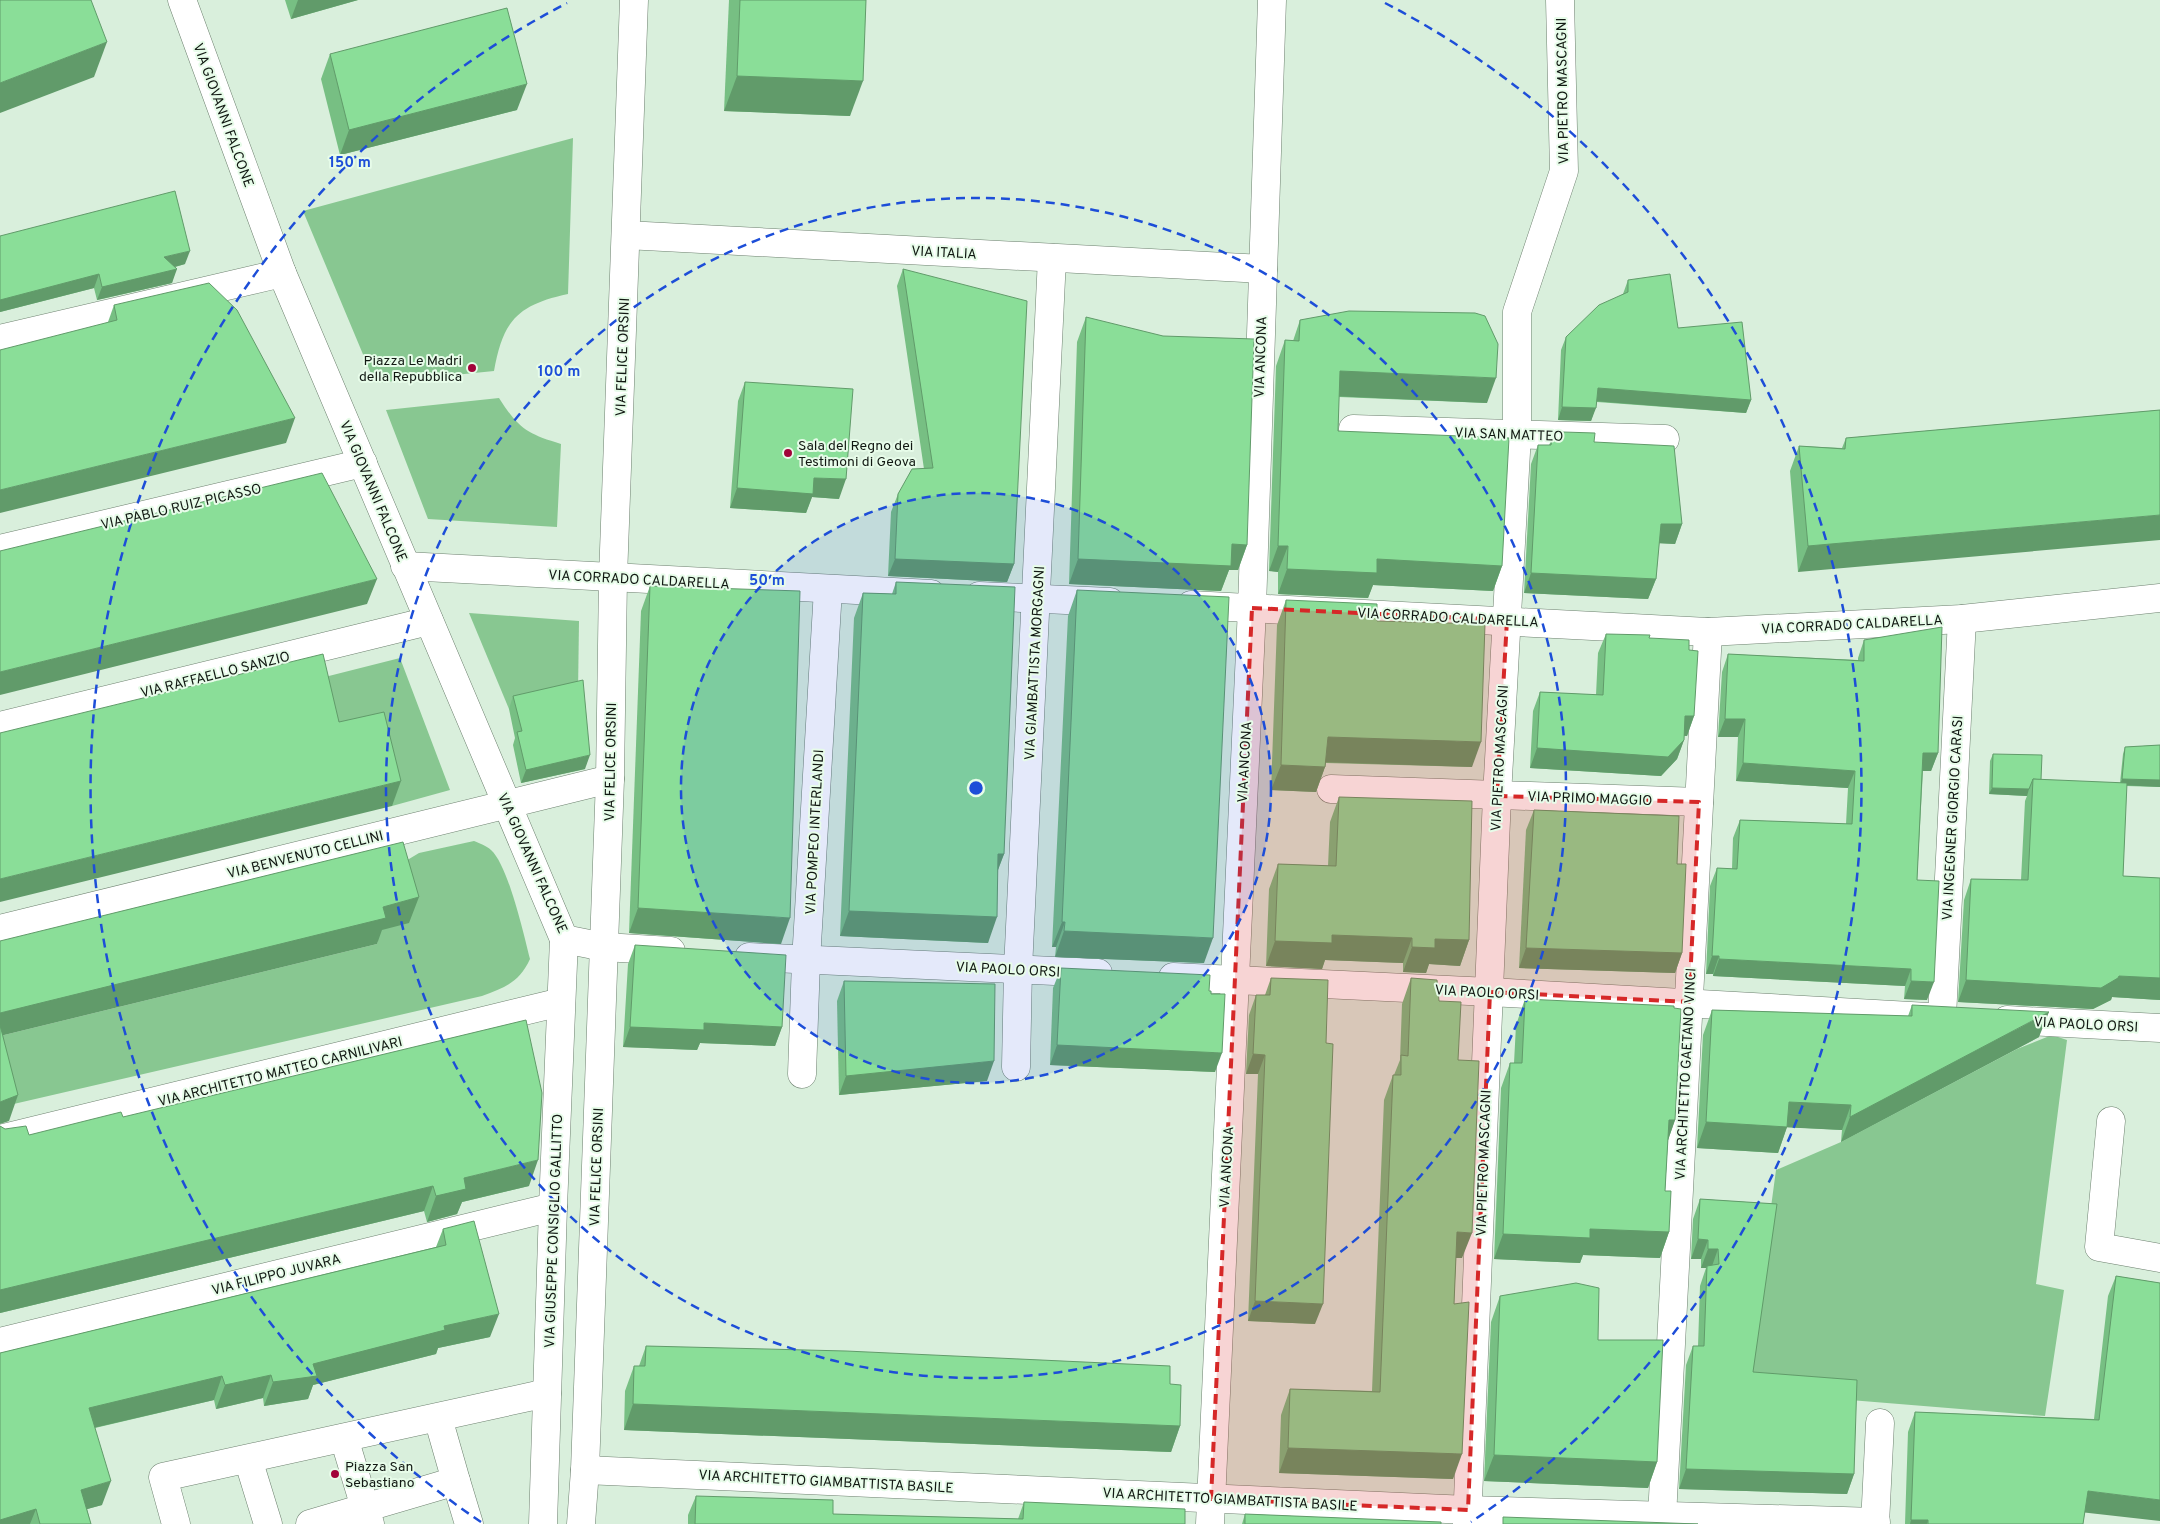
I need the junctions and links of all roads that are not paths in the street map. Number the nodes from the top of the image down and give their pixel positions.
1 (182, 0) edge
2 (634, 0) edge
3 (1272, 0) edge
4 (1560, 0) edge
5 (626, 235) junction
6 (1052, 258) junction
7 (1262, 269) junction
8 (282, 273) junction
9 (0, 340) edge
10 (1353, 429) dead end
11 (1517, 434) junction
12 (1665, 439) dead end
13 (363, 463) junction
14 (0, 549) edge
15 (405, 566) junction
16 (613, 578) junction
17 (828, 589) junction
18 (1037, 598) junction
19 (2160, 598) edge
20 (1135, 603) edge
21 (1164, 604) edge
22 (1252, 608) junction
23 (1962, 619) junction
24 (1507, 620) junction
25 (429, 621) junction
26 (1708, 632) junction
27 (0, 726) edge
28 (610, 779) junction
29 (1331, 789) dead end
30 (1497, 796) junction
31 (1699, 802) junction
32 (507, 804) junction
33 (0, 929) edge
34 (564, 938) junction
35 (604, 947) junction
36 (806, 961) junction
37 (1018, 969) junction
38 (1234, 980) junction
39 (1490, 992) junction
40 (561, 1002) junction
41 (1688, 1002) junction
42 (1942, 1017) junction
43 (2157, 1028) edge
44 (1016, 1067) dead end
45 (802, 1074) dead end
46 (2111, 1121) dead end
47 (0, 1139) edge
48 (553, 1207) junction
49 (2160, 1258) edge
50 (0, 1342) edge
51 (547, 1394) junction
52 (438, 1418) junction
53 (1880, 1423) dead end
54 (344, 1438) junction
55 (248, 1459) junction
56 (585, 1470) junction
57 (456, 1481) junction
58 (1210, 1511) edge
59 (367, 1516) edge
60 (1662, 1516) junction
61 (1467, 1517) edge
62 (1876, 1523) edge
63 (176, 1524) edge
64 (268, 1524) edge
65 (310, 1524) edge
66 (469, 1524) edge
67 (543, 1524) edge
68 (581, 1524) edge

1 - 8 street, VIA GIOVANNI FALCONE
2 - 5 street, VIA FELICE ORSINI
3 - 7 street, VIA ANCONA
4 - 11 street, VIA PIETRO MASCAGNI
5 - 6 street, VIA ITALIA
5 - 16 street, VIA FELICE ORSINI
6 - 7 street, VIA ITALIA
6 - 18 street, VIA GIAMBATTISTA MORGAGNI
7 - 22 street, VIA ANCONA
8 - 9 street
8 - 13 street, VIA GIOVANNI FALCONE
10 - 11 street, VIA SAN MATTEO
11 - 12 street, VIA SAN MATTEO
11 - 24 street, VIA PIETRO MASCAGNI
13 - 14 street, VIA PABLO RUIZ PICASSO
13 - 15 street, VIA GIOVANNI FALCONE
15 - 16 street, VIA CORRADO CALDARELLA
15 - 25 street, VIA GIOVANNI FALCONE
16 - 17 street, VIA CORRADO CALDARELLA
16 - 28 street, VIA FELICE ORSINI
17 - 18 street, VIA CORRADO CALDARELLA
17 - 36 street, VIA POMPEO INTERLANDI
18 - 20 street, VIA CORRADO CALDARELLA
18 - 37 street, VIA GIAMBATTISTA MORGAGNI
19 - 23 street, VIA CORRADO CALDARELLA
21 - 22 street, VIA CORRADO CALDARELLA
22 - 24 street, VIA CORRADO CALDARELLA
22 - 38 street, VIA ANCONA
23 - 26 street, VIA CORRADO CALDARELLA
23 - 42 street, VIA INGEGNER GIORGIO CARASI
24 - 26 street, VIA CORRADO CALDARELLA
24 - 30 street, VIA PIETRO MASCAGNI
25 - 27 street, VIA RAFFAELLO SANZIO
25 - 32 street, VIA GIOVANNI FALCONE
26 - 31 street, VIA ARCHITETTO GAETANO VINCI
28 - 32 street, VIA BENVENUTO CELLINI
28 - 35 street, VIA FELICE ORSINI
29 - 30 street, VIA PRIMO MAGGIO
30 - 31 street, VIA PRIMO MAGGIO
30 - 39 street, VIA PIETRO MASCAGNI
31 - 41 street, VIA ARCHITETTO GAETANO VINCI
32 - 33 street, VIA BENVENUTO CELLINI
32 - 34 street, VIA GIOVANNI FALCONE
34 - 35 street, VIA GIOVANNI FALCONE
34 - 40 street, VIA GIUSEPPE CONSIGLIO GALLITTO
35 - 36 street, VIA PAOLO ORSI
35 - 56 street, VIA FELICE ORSINI
36 - 37 street, VIA PAOLO ORSI
36 - 45 street, VIA POMPEO INTERLANDI
37 - 38 street, VIA PAOLO ORSI
37 - 44 street, VIA GIAMBATTISTA MORGAGNI
38 - 39 street, VIA PAOLO ORSI
38 - 58 street, VIA ANCONA
39 - 41 street, VIA PAOLO ORSI
39 - 61 street, VIA PIETRO MASCAGNI
40 - 47 street, VIA ARCHITETTO MATTEO CARNILIVARI
40 - 48 street, VIA GIUSEPPE CONSIGLIO GALLITTO
41 - 42 street, VIA PAOLO ORSI
41 - 60 street, VIA ARCHITETTO GAETANO VINCI
42 - 43 street, VIA PAOLO ORSI
46 - 49 street
48 - 50 street, VIA FILIPPO JUVARA
48 - 51 street, VIA GIUSEPPE CONSIGLIO GALLITTO
51 - 52 street
51 - 67 street, VIA GIUSEPPE CONSIGLIO GALLITTO
52 - 54 street
52 - 57 street
53 - 62 street
54 - 55 street
54 - 59 street
55 - 63 street
55 - 64 street
56 - 58 street, VIA ARCHITETTO GIAMBATTISTA BASILE
56 - 68 street, VIA FELICE ORSINI
57 - 59 street
57 - 66 street
58 - 61 street, VIA ARCHITETTO GIAMBATTISTA BASILE
59 - 65 street
60 - 61 street, VIA ARCHITETTO GIAMBATTISTA BASILE
60 - 62 street, VIA ARCHITETTO GIAMBATTISTA BASILE

